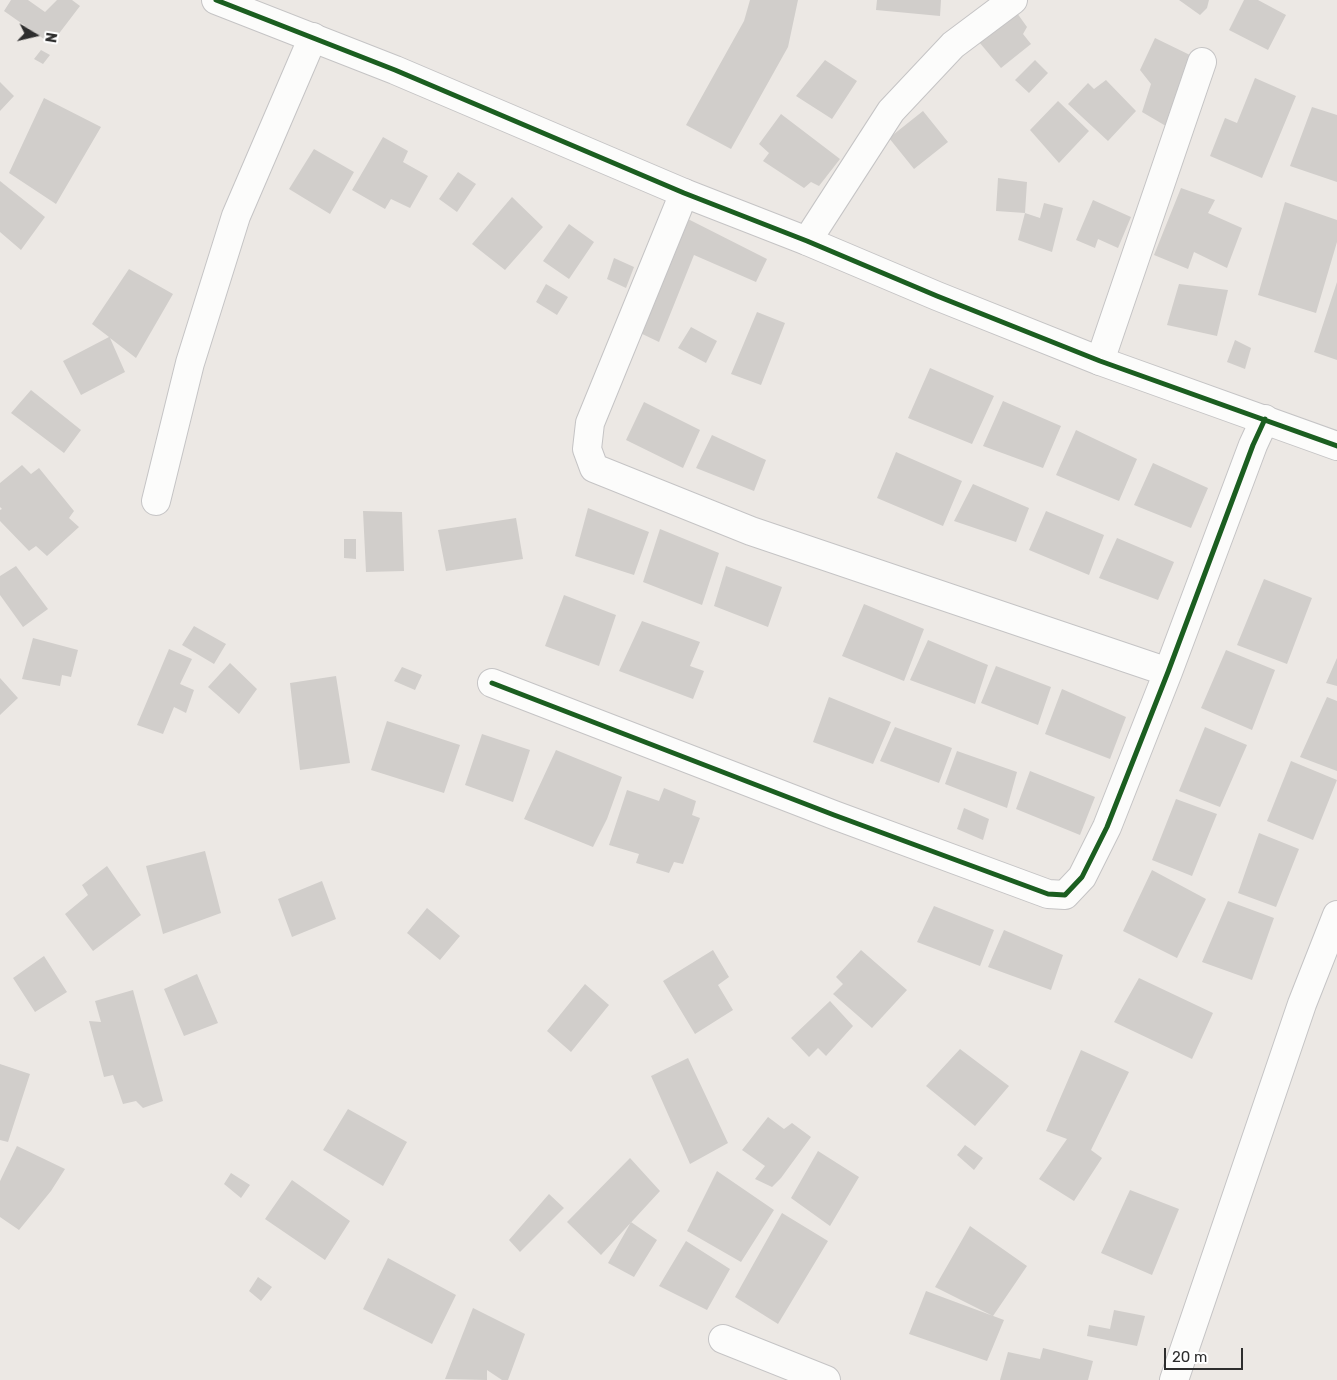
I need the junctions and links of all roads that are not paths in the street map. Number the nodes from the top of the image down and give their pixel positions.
1 (216, 0) edge
2 (1013, 0) edge
3 (312, 37) junction
4 (1202, 62) dead end
5 (684, 193) junction
6 (807, 241) junction
7 (1100, 361) junction
8 (1265, 419) junction
9 (1337, 446) edge
10 (156, 501) dead end
11 (1168, 672) junction
12 (492, 683) dead end
13 (1337, 915) edge
14 (723, 1339) dead end
15 (826, 1380) edge
16 (1174, 1380) edge

1 - 3 street
2 - 6 street
3 - 5 street
3 - 10 street
4 - 7 street
5 - 6 street
5 - 11 street
6 - 7 street
7 - 8 street
8 - 9 street
8 - 11 street
11 - 12 street
13 - 16 street
14 - 15 street

